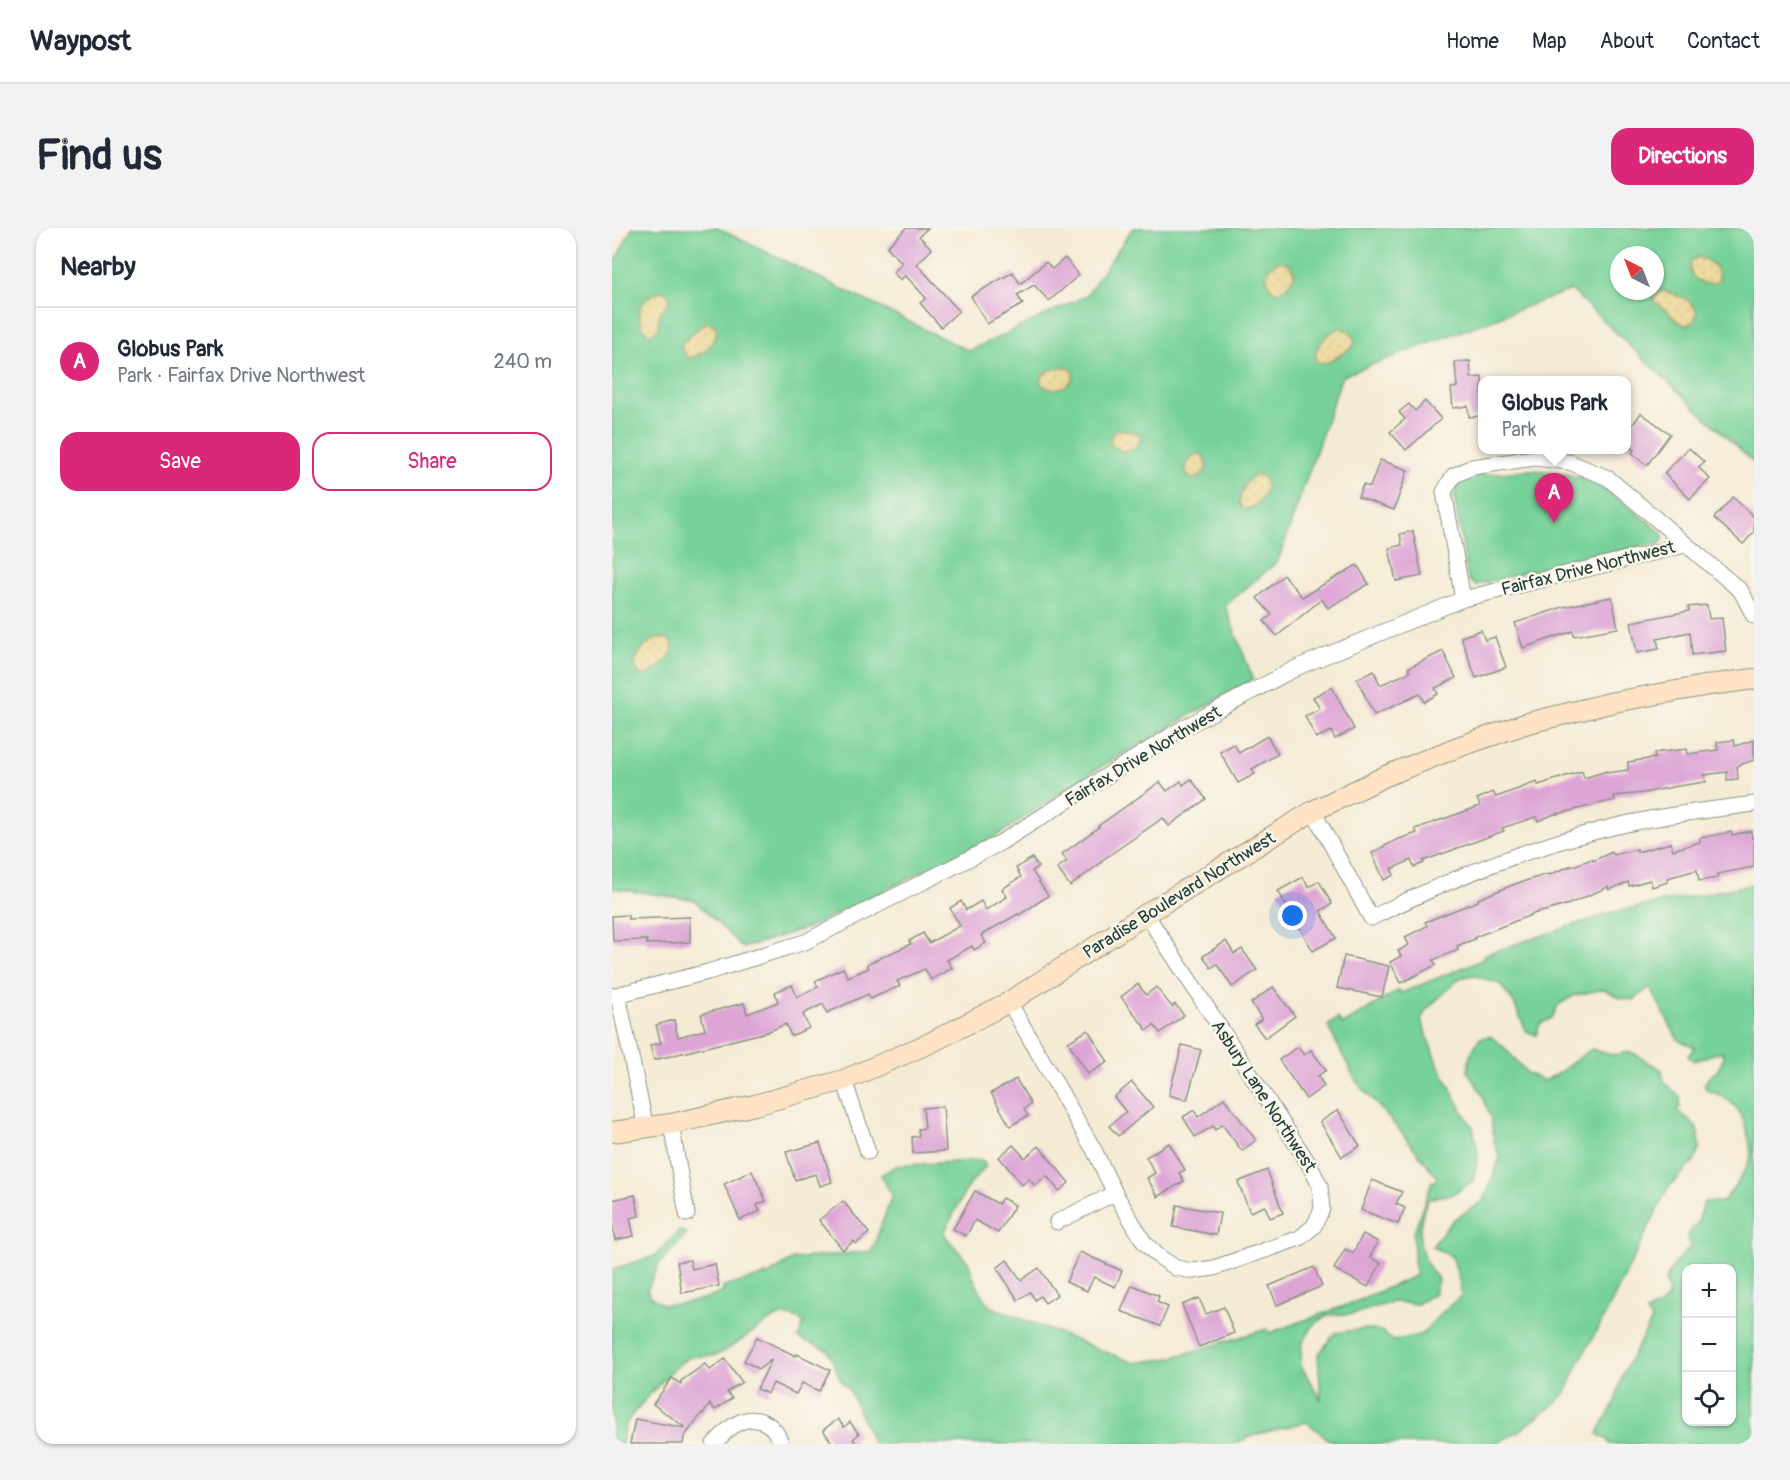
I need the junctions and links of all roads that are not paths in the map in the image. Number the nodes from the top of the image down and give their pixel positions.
1 (1685, 545) junction
2 (1463, 598) junction
3 (1754, 616) edge
4 (1754, 679) edge
5 (1754, 804) edge
6 (1313, 811) junction
7 (1146, 914) junction
8 (615, 996) edge
9 (1009, 1002) junction
10 (844, 1080) junction
11 (671, 1124) junction
12 (646, 1128) junction
13 (612, 1132) edge
14 (868, 1152) dead end
15 (1115, 1193) junction
16 (687, 1214) dead end
17 (1057, 1222) dead end
18 (714, 1444) edge
19 (781, 1444) edge

1 - 2 street, Fairfax Drive Northwest
1 - 2 street
1 - 3 street
2 - 8 street, Fairfax Drive Northwest
4 - 6 street, Paradise Boulevard Northwest
5 - 6 street
6 - 7 street, Paradise Boulevard Northwest
7 - 9 street, Paradise Boulevard Northwest
7 - 15 street, Asbury Lane Northwest
8 - 12 street
9 - 10 street, Paradise Boulevard Northwest
9 - 15 street, Asbury Lane Northwest
10 - 11 street, Paradise Boulevard Northwest
10 - 14 street
11 - 12 street, Paradise Boulevard Northwest
11 - 16 street
12 - 13 street, Paradise Boulevard Northwest
15 - 17 street
18 - 19 street

